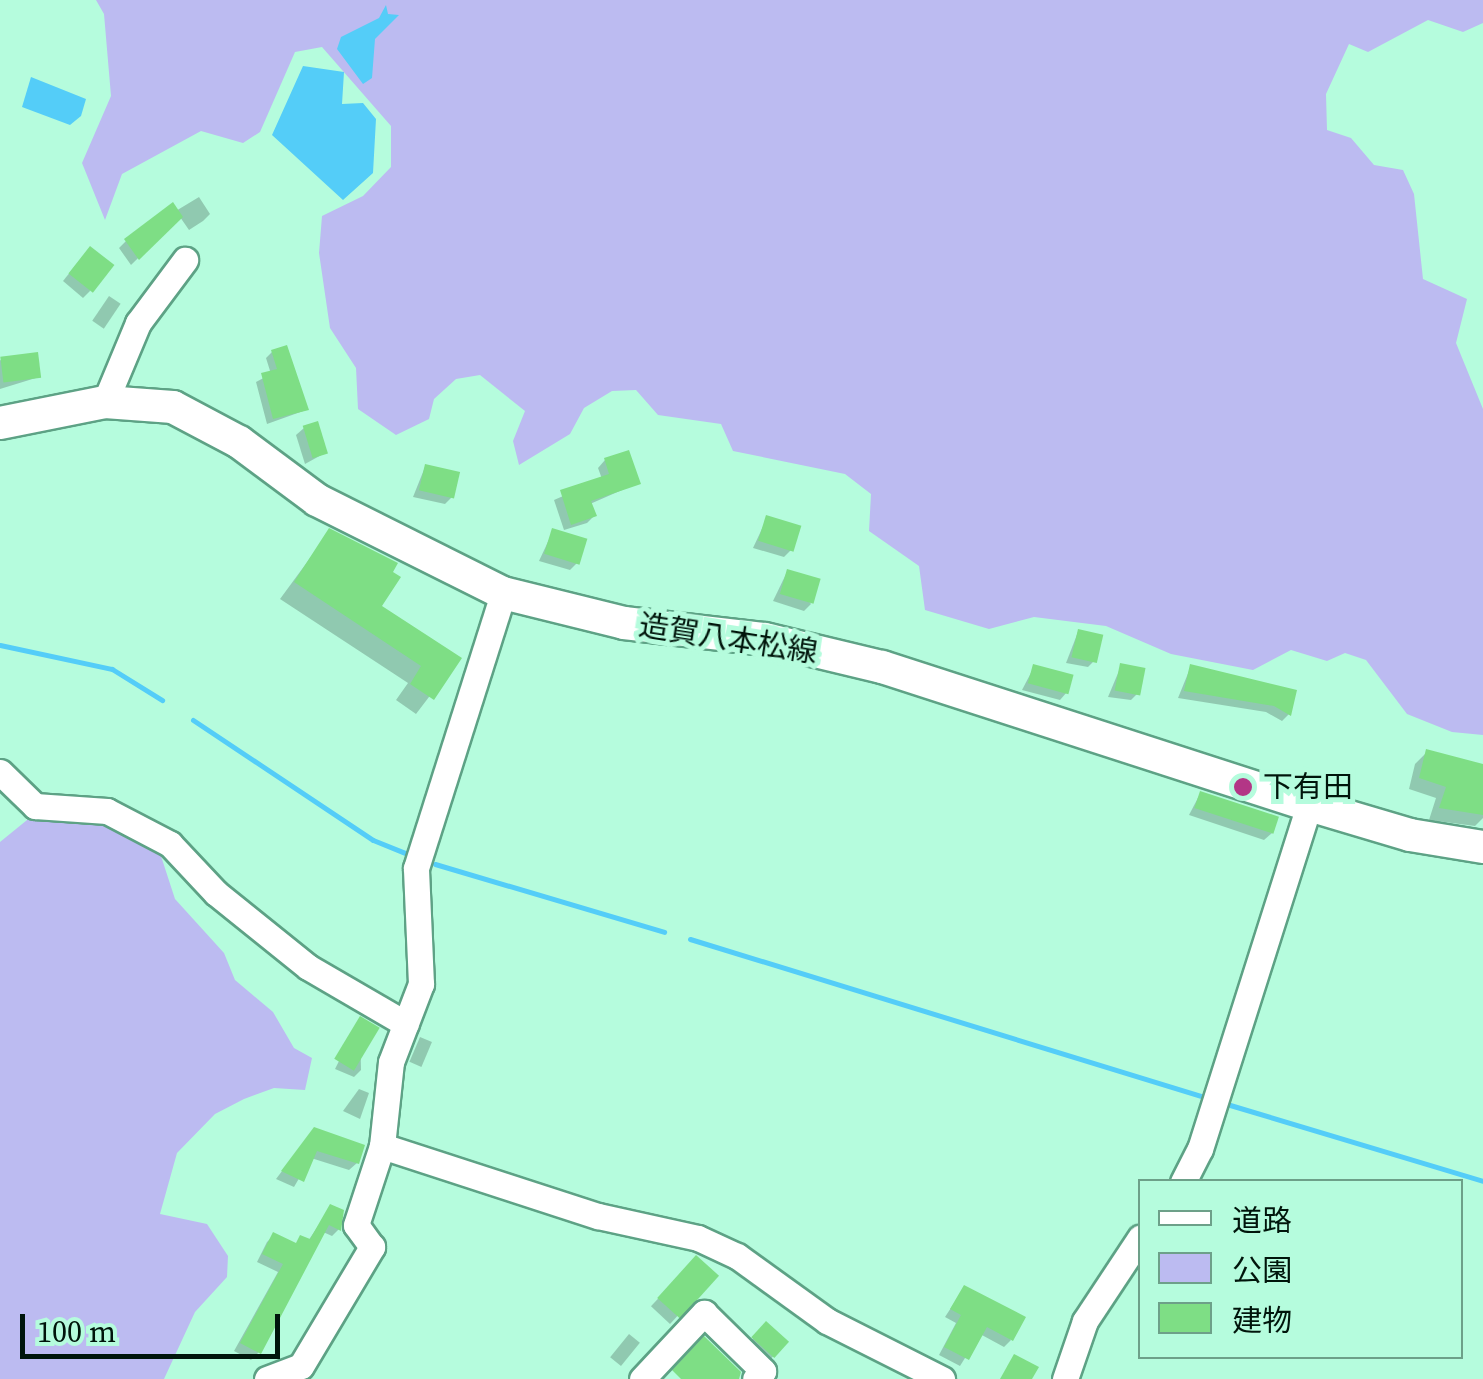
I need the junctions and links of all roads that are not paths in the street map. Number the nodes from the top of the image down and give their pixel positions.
1 (185, 260) dead end
2 (105, 402) junction
3 (0, 423) edge
4 (503, 593) junction
5 (0, 772) edge
6 (1310, 806) junction
7 (1483, 847) edge
8 (406, 1024) junction
9 (382, 1146) junction
10 (1185, 1179) edge
11 (1138, 1241) edge
12 (267, 1379) edge
13 (642, 1379) edge
14 (755, 1379) edge
15 (942, 1379) edge
16 (1065, 1379) edge

1 - 2 street
2 - 3 main road, 造賀八本松線
2 - 4 main road, 造賀八本松線
4 - 6 main road, 造賀八本松線
4 - 8 street
5 - 8 street
6 - 7 main road, 造賀八本松線
6 - 10 street
8 - 9 street
9 - 12 street
9 - 15 street
11 - 16 street
13 - 14 street

